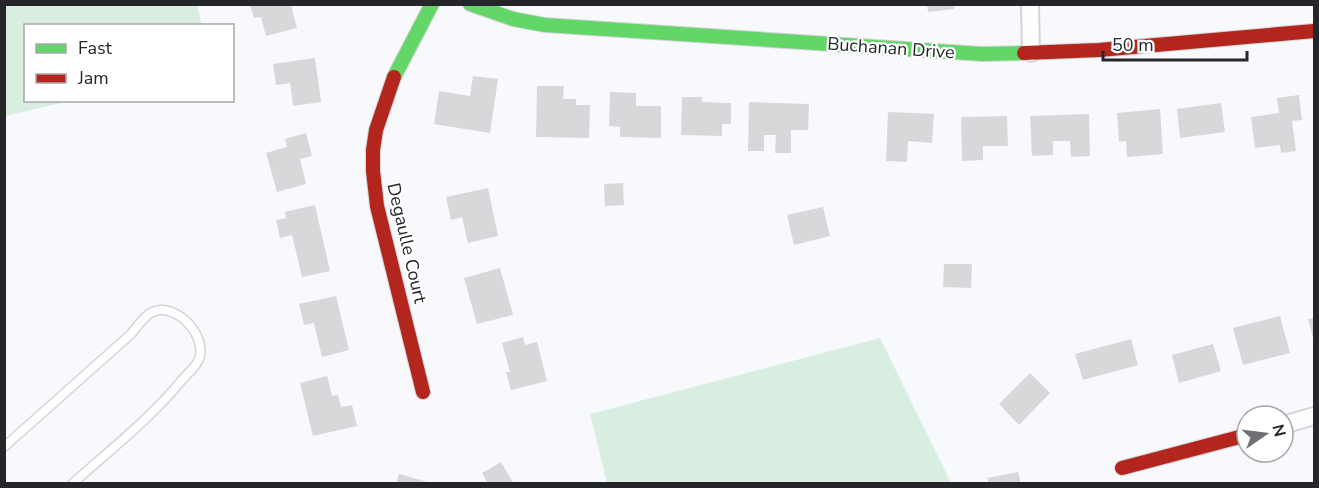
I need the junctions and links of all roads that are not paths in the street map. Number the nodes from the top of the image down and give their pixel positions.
1 (432, 4) edge
2 (470, 4) edge
3 (1030, 4) edge
4 (1314, 31) edge
5 (1031, 53) junction
6 (423, 392) dead end
7 (1314, 416) edge
8 (1295, 422) edge
9 (1235, 438) edge
10 (4, 447) edge
11 (1122, 468) dead end
12 (72, 483) edge

1 - 6 street, Degaulle Court
2 - 5 street, Buchanan Drive
3 - 5 street
4 - 5 street, Buchanan Drive
7 - 8 street
9 - 11 street
10 - 12 lane

